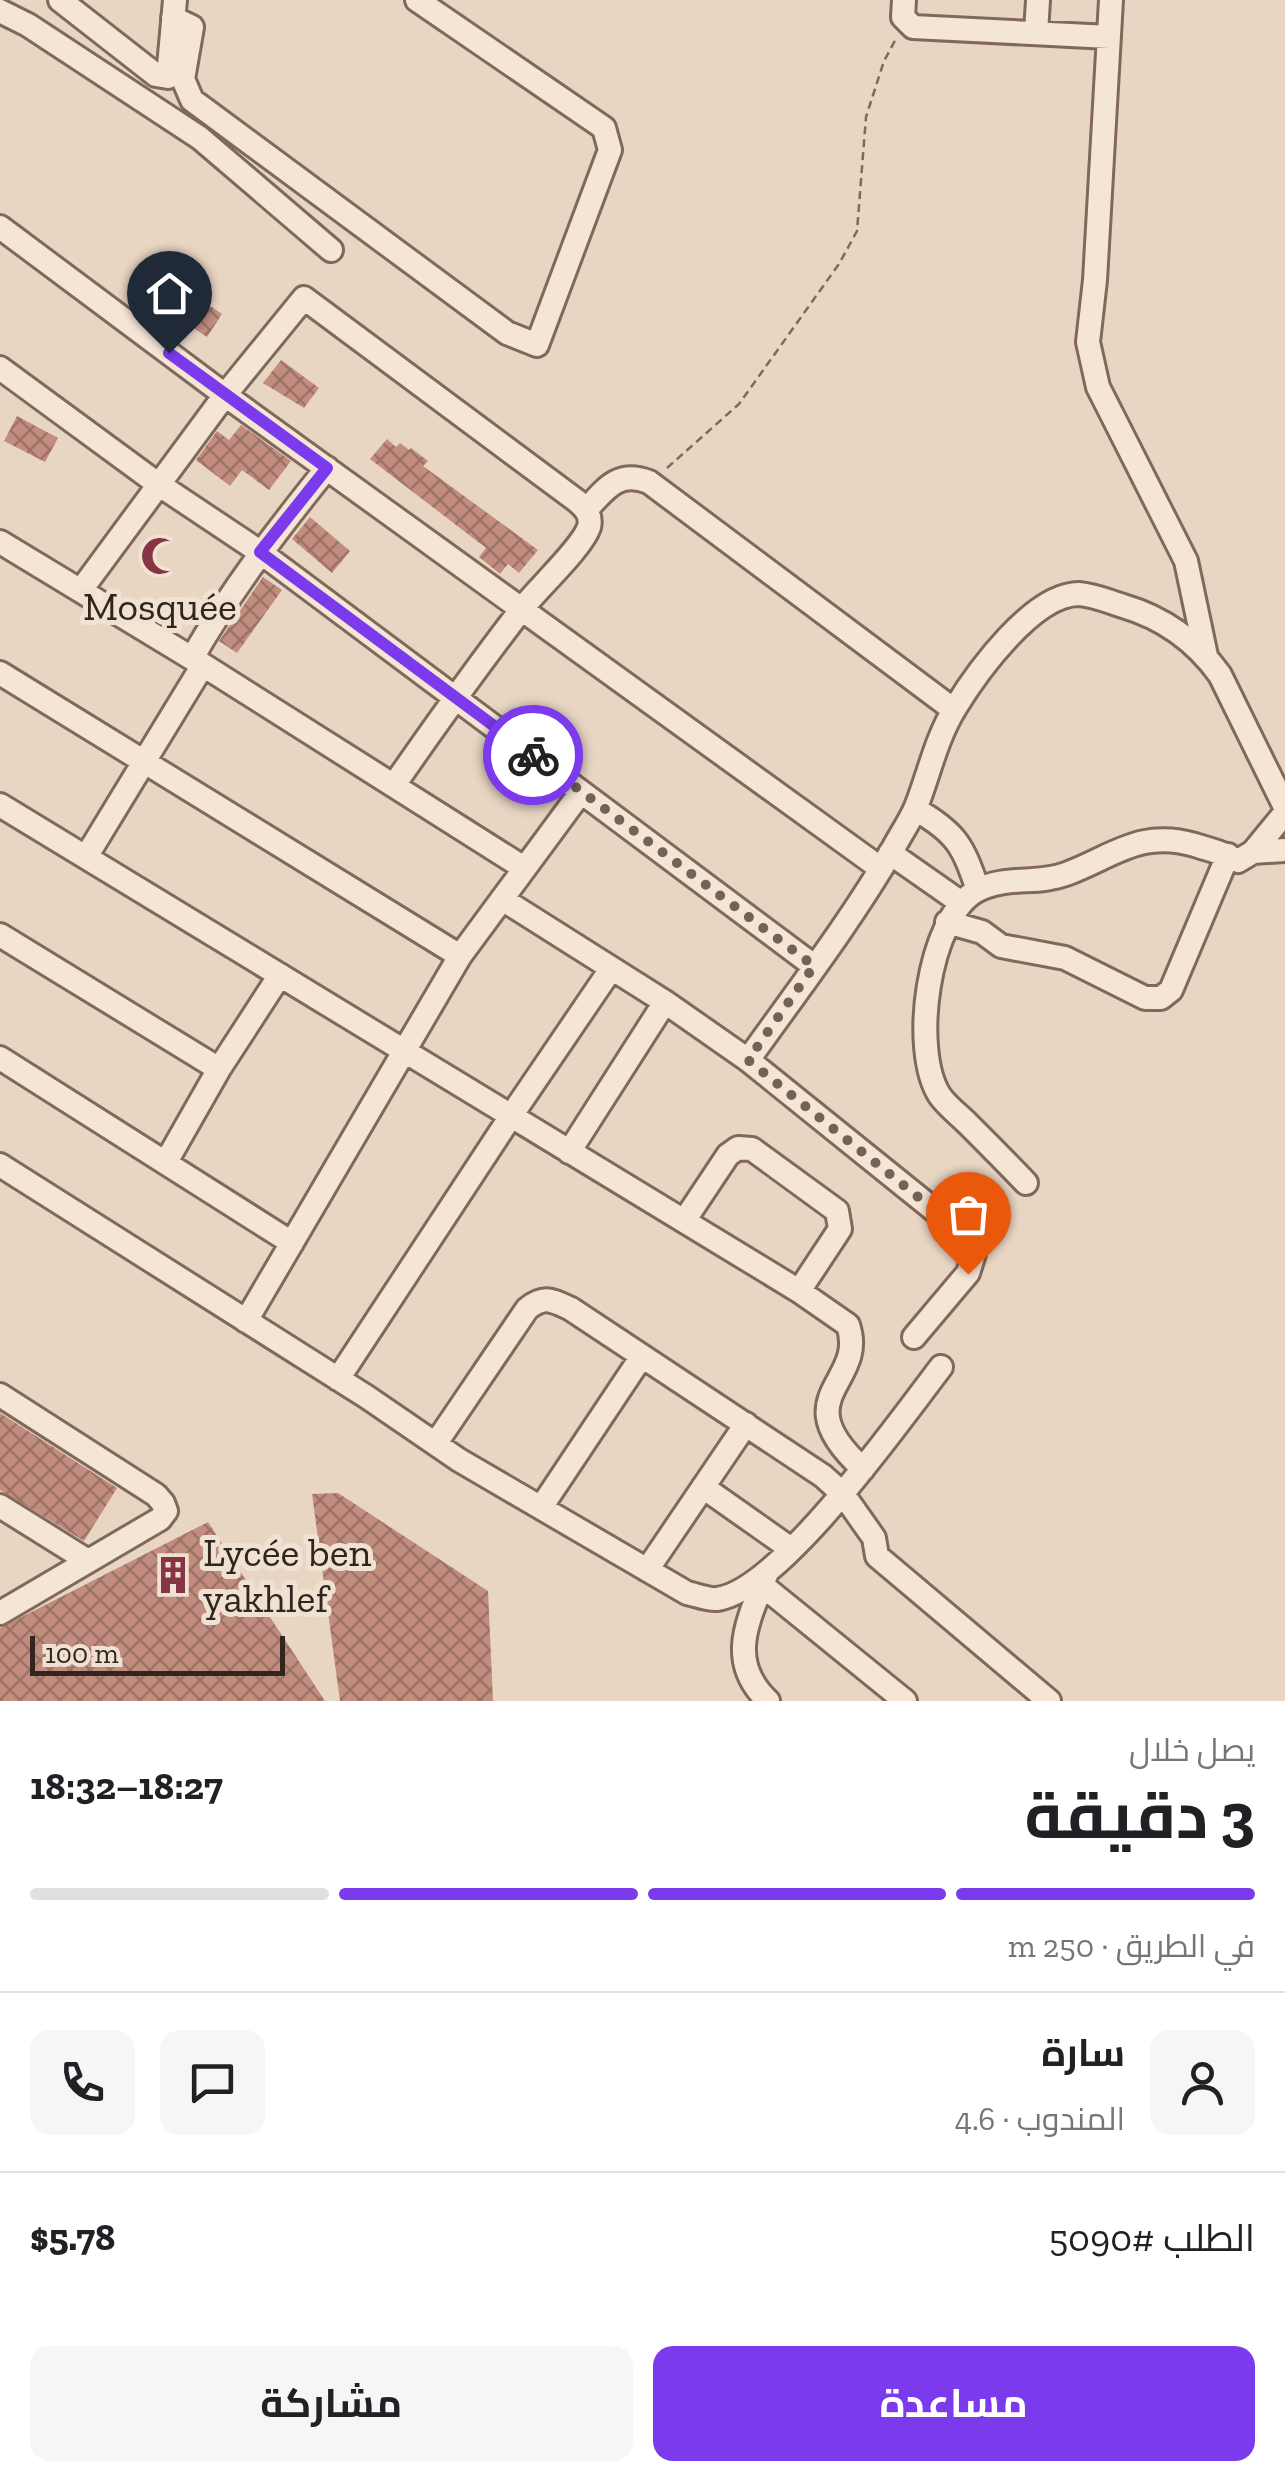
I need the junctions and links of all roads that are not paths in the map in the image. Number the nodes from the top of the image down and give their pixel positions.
1 (60, 0) edge
2 (417, 0) edge
3 (1038, 0) edge
4 (1111, 0) edge
5 (174, 9) edge
6 (0, 11) edge
7 (904, 11) edge
8 (1036, 33) junction
9 (1109, 37) junction
10 (0, 227) edge
11 (331, 250) dead end
12 (0, 368) edge
13 (225, 395) junction
14 (327, 468) junction
15 (158, 484) junction
16 (587, 509) junction
17 (0, 543) edge
18 (260, 552) junction
19 (81, 590) junction
20 (523, 608) junction
21 (1206, 656) junction
22 (197, 661) junction
23 (0, 672) edge
24 (457, 696) junction
25 (954, 710) junction
26 (144, 762) junction
27 (394, 785) junction
28 (581, 792) junction
29 (0, 806) edge
30 (915, 809) junction
31 (1285, 810) edge
32 (1285, 850) edge
33 (1253, 852) junction
34 (1228, 855) junction
35 (86, 857) junction
36 (885, 860) junction
37 (524, 868) junction
38 (502, 899) junction
39 (961, 905) junction
40 (0, 935) edge
41 (460, 956) junction
42 (814, 966) junction
43 (611, 969) junction
44 (280, 975) junction
45 (665, 1002) junction
46 (403, 1050) junction
47 (0, 1058) edge
48 (748, 1060) junction
49 (218, 1069) junction
50 (510, 1116) junction
51 (569, 1152) junction
52 (166, 1162) junction
53 (0, 1165) edge
54 (1026, 1183) dead end
55 (684, 1221) junction
56 (292, 1243) junction
57 (800, 1291) junction
58 (246, 1322) junction
59 (914, 1338) dead end
60 (642, 1356) junction
61 (941, 1367) dead end
62 (338, 1379) junction
63 (0, 1395) edge
64 (746, 1424) junction
65 (436, 1443) junction
66 (863, 1469) junction
67 (703, 1487) junction
68 (843, 1494) junction
69 (0, 1506) edge
70 (542, 1506) junction
71 (791, 1549) junction
72 (88, 1561) junction
73 (648, 1570) junction
74 (764, 1580) junction
75 (0, 1613) edge
76 (768, 1701) edge
77 (905, 1701) edge
78 (1049, 1701) edge

1 - 5 street
2 - 5 street
3 - 8 street
4 - 9 street
6 - 11 street
7 - 8 street
8 - 9 street
9 - 21 street
10 - 13 street
12 - 15 street
13 - 14 street
13 - 15 street
13 - 16 street
14 - 18 street
14 - 20 street
15 - 18 street
15 - 19 street
16 - 20 street
16 - 25 street
17 - 19 street
18 - 22 street
18 - 24 street
19 - 22 street
20 - 24 street
20 - 36 street
21 - 25 street
21 - 31 street
22 - 26 street
22 - 27 street
23 - 26 street
24 - 27 street
24 - 28 street
25 - 30 street
26 - 35 street
26 - 41 street
27 - 37 street
28 - 37 street
28 - 42 street
29 - 35 street
30 - 36 street
30 - 39 street
31 - 33 street
32 - 33 street
33 - 34 street
34 - 39 street
34 - 39 street
35 - 44 street
36 - 39 street
36 - 42 street
37 - 38 street
38 - 41 street
38 - 43 street
39 - 54 street
40 - 49 street
41 - 46 street
42 - 48 street
43 - 45 street
43 - 50 street
44 - 46 street
44 - 49 street
45 - 48 street
45 - 51 street
46 - 50 street
46 - 56 street
47 - 52 street
48 - 59 street
49 - 52 street
50 - 51 street
50 - 62 street
51 - 55 street
52 - 56 street
53 - 58 street
55 - 57 street
55 - 57 street
56 - 58 street
57 - 66 street
58 - 62 street
60 - 64 street
60 - 65 street
60 - 70 street
61 - 66 street
62 - 65 street
63 - 72 street
64 - 67 street
64 - 68 street
65 - 70 street
66 - 68 street
67 - 71 street
67 - 73 street
68 - 71 street
68 - 78 street
69 - 72 street
70 - 73 street
71 - 74 street
72 - 75 street
73 - 74 street
74 - 76 street
74 - 77 street

